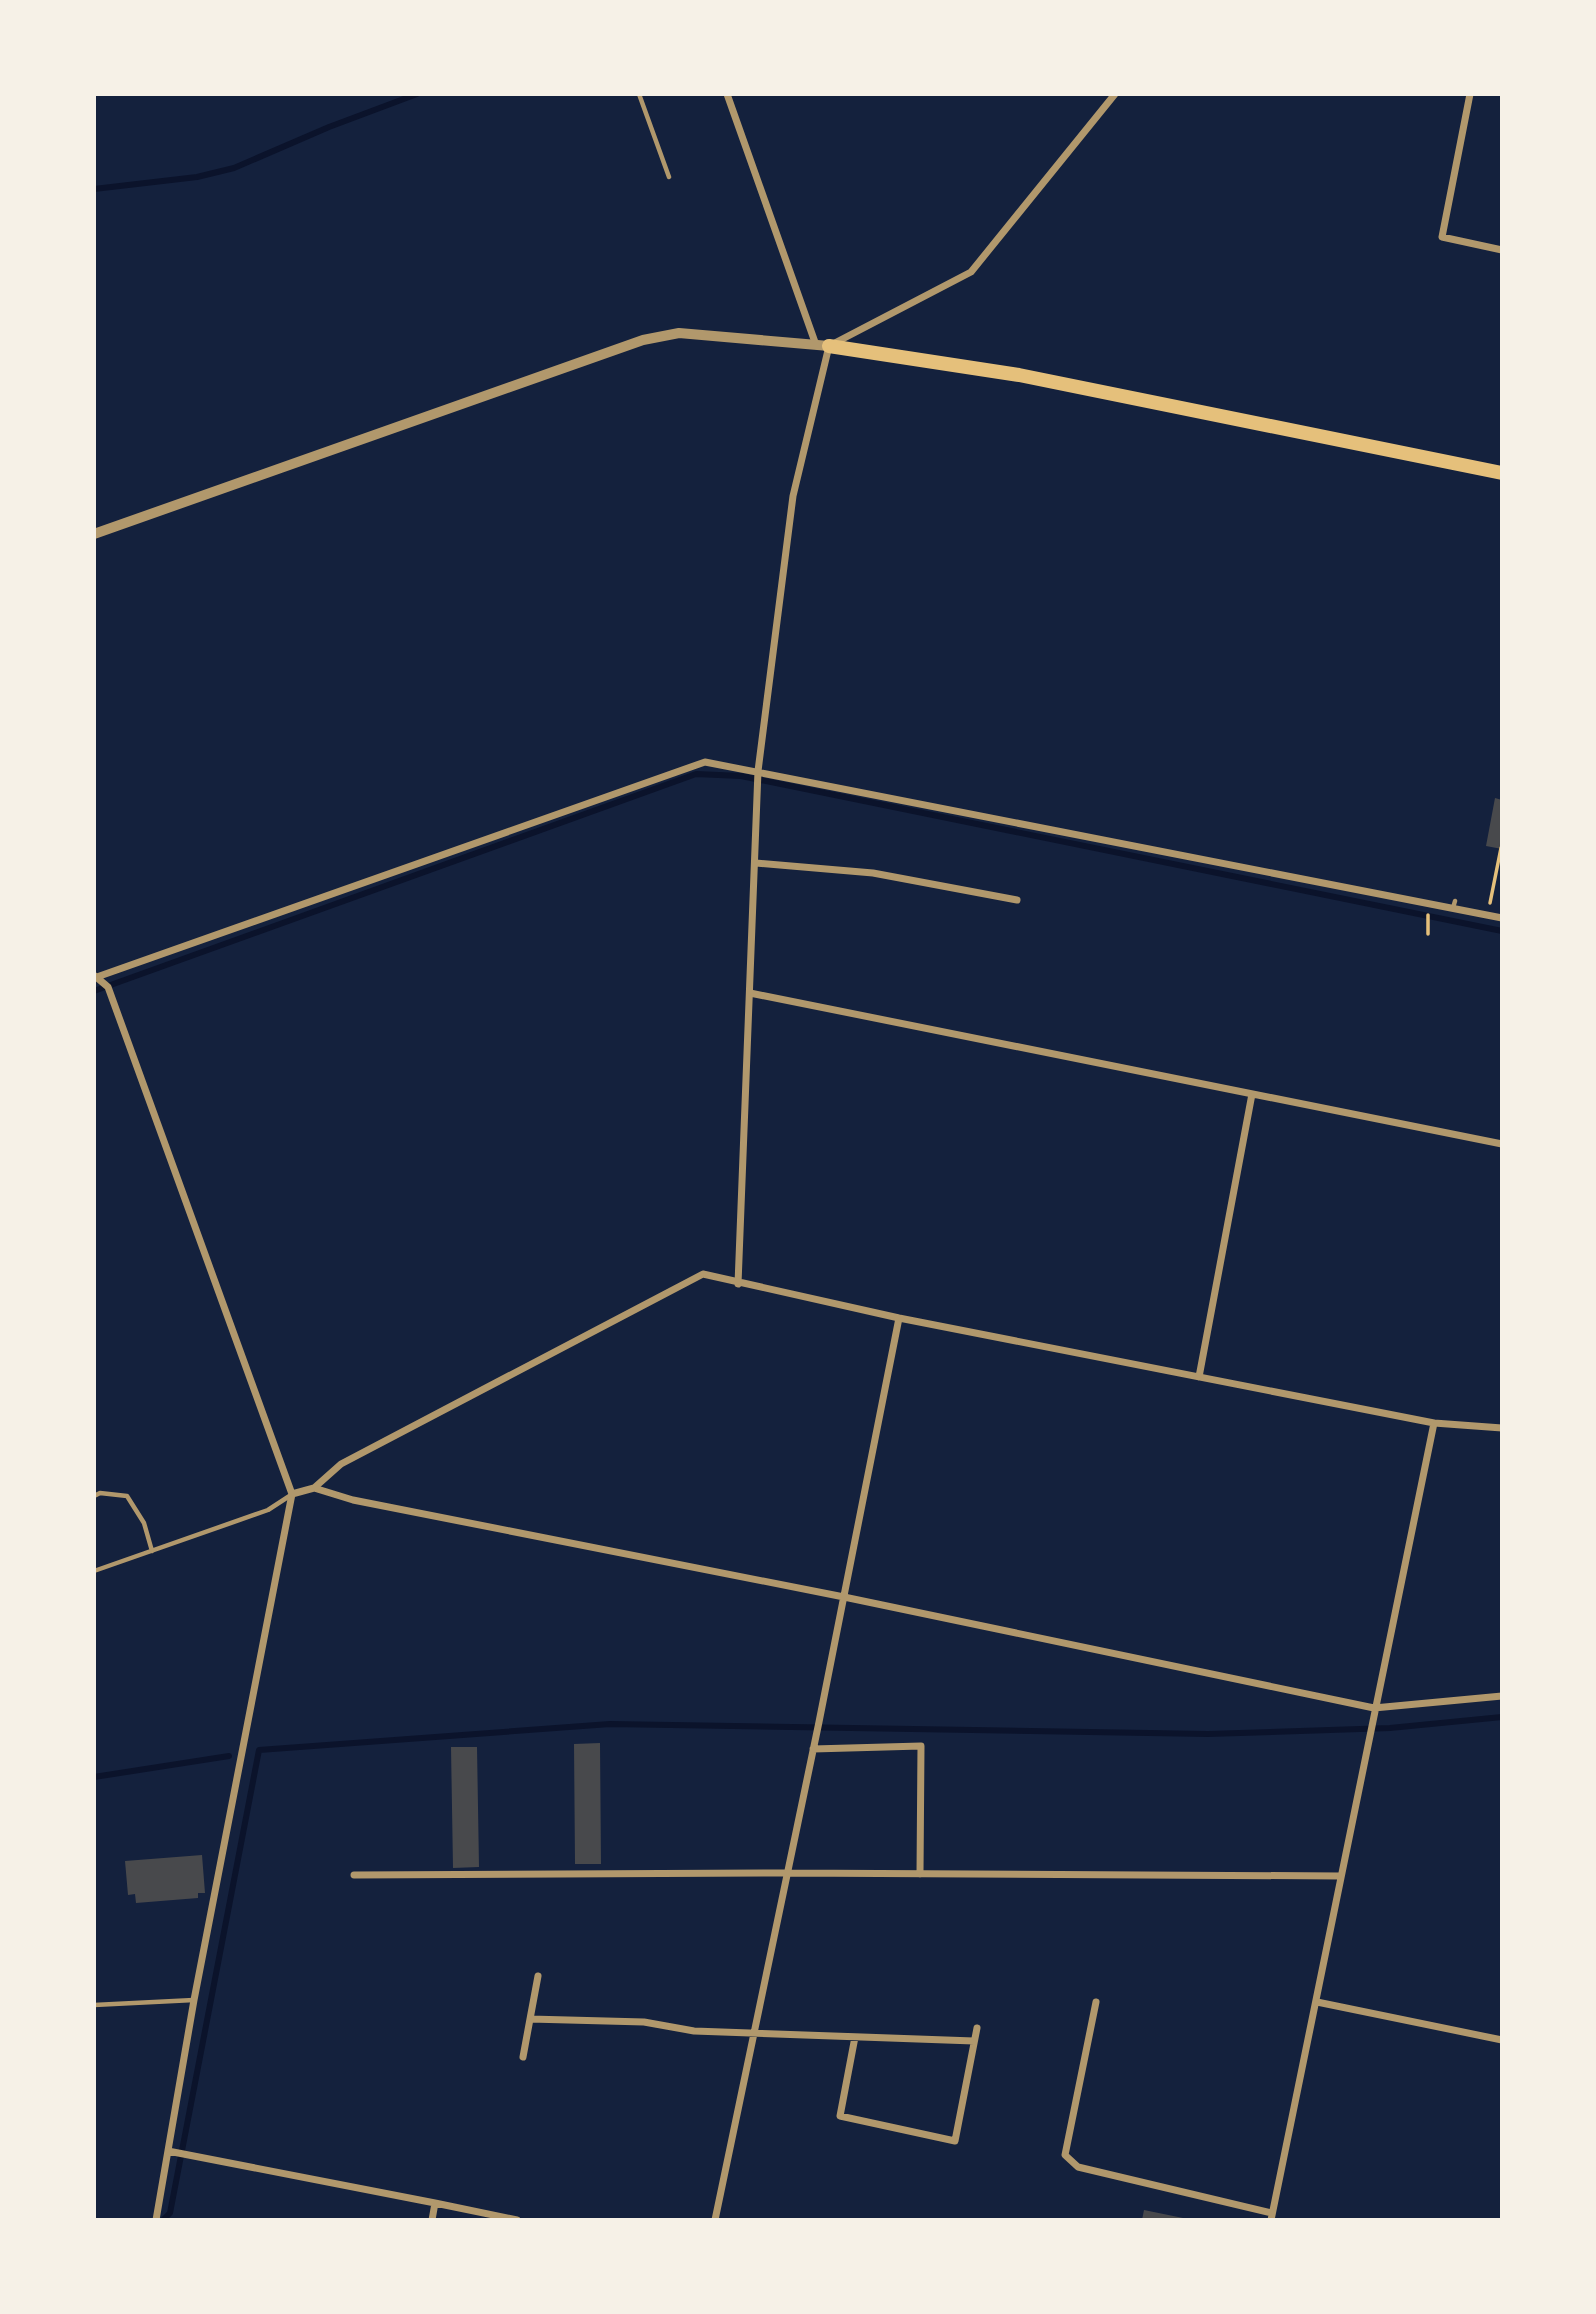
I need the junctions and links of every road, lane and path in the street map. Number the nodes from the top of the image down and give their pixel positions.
1 (639, 94) edge
2 (727, 94) edge
3 (1115, 94) edge
4 (1470, 94) edge
5 (669, 177) dead end
6 (1502, 250) edge
7 (823, 345) junction
8 (1502, 473) edge
9 (94, 534) edge
10 (759, 773) junction
11 (1500, 848) edge
12 (756, 863) junction
13 (1017, 900) dead end
14 (1428, 910) dead end
15 (1487, 915) junction
16 (1502, 918) edge
17 (1428, 934) dead end
18 (95, 977) edge
19 (750, 993) junction
20 (1252, 1094) junction
21 (1502, 1144) edge
22 (738, 1284) junction
23 (899, 1318) junction
24 (1199, 1377) junction
25 (1434, 1423) junction
26 (1502, 1428) edge
27 (314, 1488) junction
28 (292, 1494) junction
29 (94, 1496) edge
30 (152, 1551) junction
31 (94, 1571) edge
32 (844, 1597) junction
33 (1502, 1696) edge
34 (1374, 1708) junction
35 (814, 1746) junction
36 (787, 1873) junction
37 (920, 1874) junction
38 (354, 1875) dead end
39 (1341, 1876) junction
40 (538, 1976) dead end
41 (194, 2000) junction
42 (1096, 2001) dead end
43 (1317, 2002) junction
44 (94, 2005) edge
45 (530, 2019) junction
46 (977, 2028) dead end
47 (755, 2033) junction
48 (855, 2037) junction
49 (1502, 2040) edge
50 (974, 2041) junction
51 (523, 2057) dead end
52 (167, 2151) junction
53 (435, 2203) junction
54 (1271, 2216) edge
55 (156, 2220) edge
56 (432, 2220) edge
57 (517, 2220) edge
58 (715, 2220) edge

1 - 5 lane
2 - 7 street
3 - 7 street
4 - 6 street
7 - 8 main road
7 - 9 street
7 - 10 street
10 - 12 street
10 - 15 street
10 - 18 street
11 - 15 path
12 - 13 street
12 - 19 street
14 - 17 path
15 - 16 street
18 - 28 street
19 - 20 street
19 - 22 street
20 - 21 street
20 - 24 street
22 - 23 street
22 - 27 street
23 - 24 street
23 - 32 street
24 - 25 street
25 - 26 street
25 - 34 street
27 - 28 street
27 - 32 street
28 - 30 lane
28 - 41 street
29 - 30 lane
30 - 31 lane
32 - 34 street
32 - 35 street
33 - 34 street
34 - 39 street
35 - 36 street
35 - 37 street
36 - 37 street
36 - 38 street
36 - 47 street
37 - 39 street
39 - 43 street
40 - 45 street
41 - 44 lane
41 - 52 street
42 - 54 street
43 - 49 street
43 - 54 street
45 - 47 street
45 - 51 street
46 - 50 street
47 - 48 street
47 - 58 street
48 - 50 street
48 - 50 street
52 - 53 street
52 - 55 street
53 - 56 street
53 - 57 street

